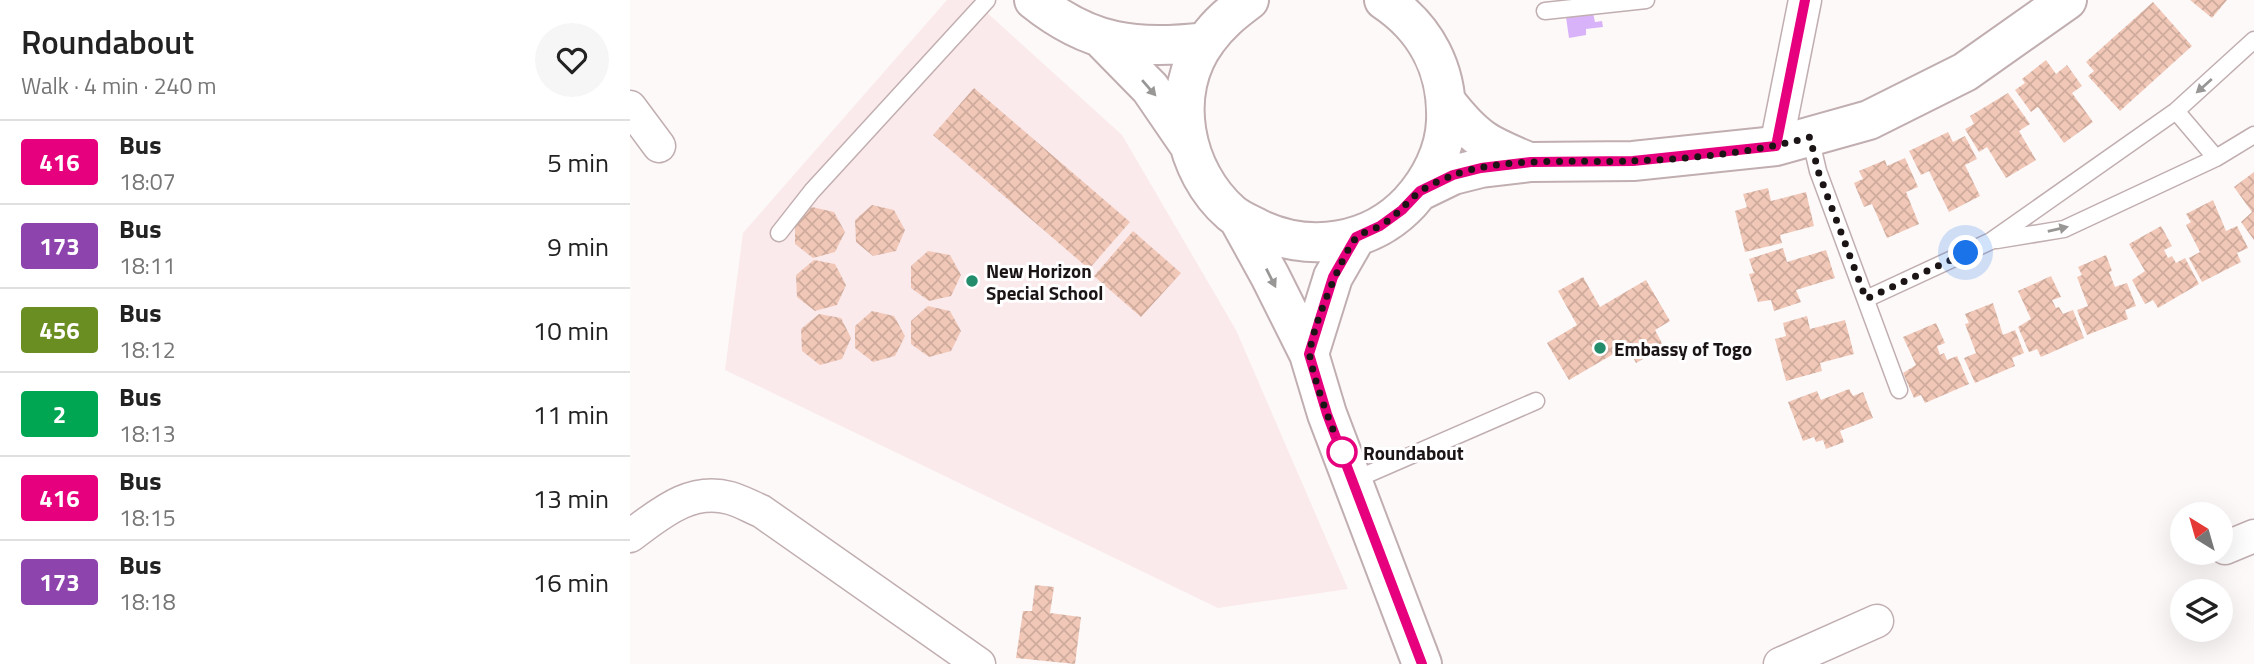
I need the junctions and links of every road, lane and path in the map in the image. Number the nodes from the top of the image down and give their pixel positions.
1 (987, 0) edge
2 (1034, 0) edge
3 (1249, 0) edge
4 (1384, 0) edge
5 (1646, 0) edge
6 (1805, 0) edge
7 (2067, 0) edge
8 (1545, 11) dead end
9 (1102, 39) junction
10 (2254, 40) edge
11 (1205, 42) junction
12 (1447, 103) junction
13 (630, 107) edge
14 (2176, 111) junction
15 (2254, 135) edge
16 (1793, 142) junction
17 (1188, 143) junction
18 (659, 146) dead end
19 (2216, 158) junction
20 (1531, 162) junction
21 (1420, 191) junction
22 (1238, 218) junction
23 (779, 233) dead end
24 (1356, 237) junction
25 (1991, 241) junction
26 (1866, 299) junction
27 (1309, 354) junction
28 (1899, 390) dead end
29 (1536, 401) dead end
30 (1352, 481) junction
31 (630, 536) edge
32 (2254, 536) edge
33 (2233, 545) edge
34 (1877, 621) dead end
35 (979, 664) edge
36 (1422, 664) edge
37 (1780, 664) edge

1 - 23 lane
2 - 9 street
3 - 11 street
4 - 12 street
5 - 8 lane
6 - 16 street
7 - 16 street
9 - 11 street
9 -> 17 street
10 -> 14 lane
11 - 17 street
12 - 20 street
12 - 21 street
13 - 18 street
14 - 19 lane
14 - 25 lane
15 - 19 lane
16 - 20 street
16 - 26 lane
17 - 22 street
25 -> 19 lane
20 - 21 street
21 - 24 street
22 - 24 street
22 -> 27 street
24 - 27 street
25 - 26 lane
26 - 28 lane
27 - 30 street
29 - 30 lane
30 - 36 street
31 - 35 street
32 - 33 street
34 - 37 street

